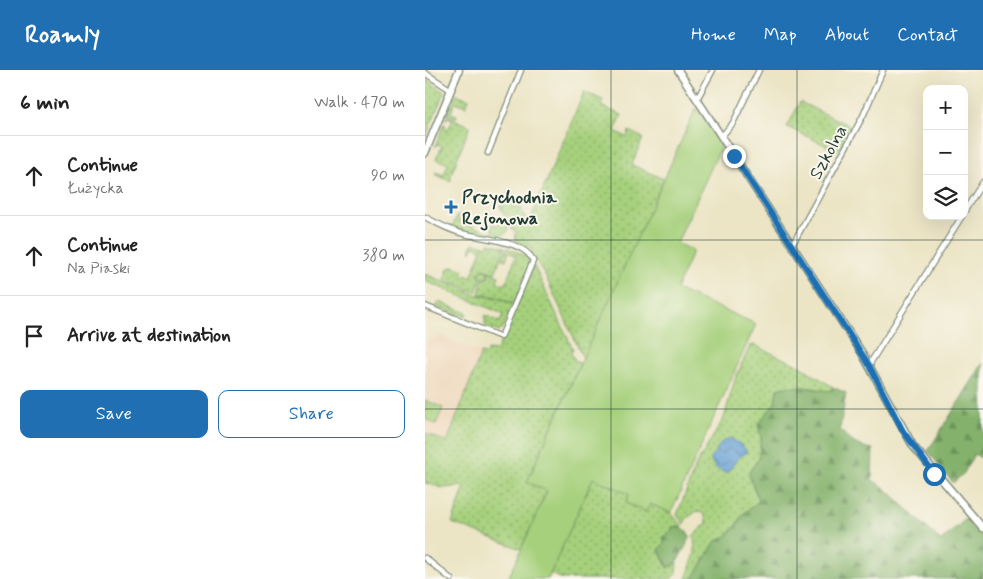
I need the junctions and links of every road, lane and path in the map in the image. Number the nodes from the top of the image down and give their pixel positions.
1 (459, 70) edge
2 (521, 70) edge
3 (678, 70) edge
4 (713, 70) edge
5 (759, 70) edge
6 (883, 70) edge
7 (425, 73) edge
8 (451, 90) junction
9 (697, 99) junction
10 (721, 136) junction
11 (487, 153) dead end
12 (425, 154) edge
13 (983, 182) edge
14 (968, 206) edge
15 (425, 217) edge
16 (960, 220) edge
17 (791, 244) junction
18 (425, 306) edge
19 (869, 365) junction
20 (983, 528) edge
21 (425, 558) edge
22 (451, 579) edge

1 - 8 street
2 - 11 street
3 - 9 street
4 - 9 street
5 - 10 street
6 - 17 street, Szkolna
7 - 8 street
8 - 12 street
9 - 10 street
10 - 17 street
13 - 14 street
15 - 18 street
16 - 19 street
17 - 19 street
19 - 20 street
21 - 22 street

